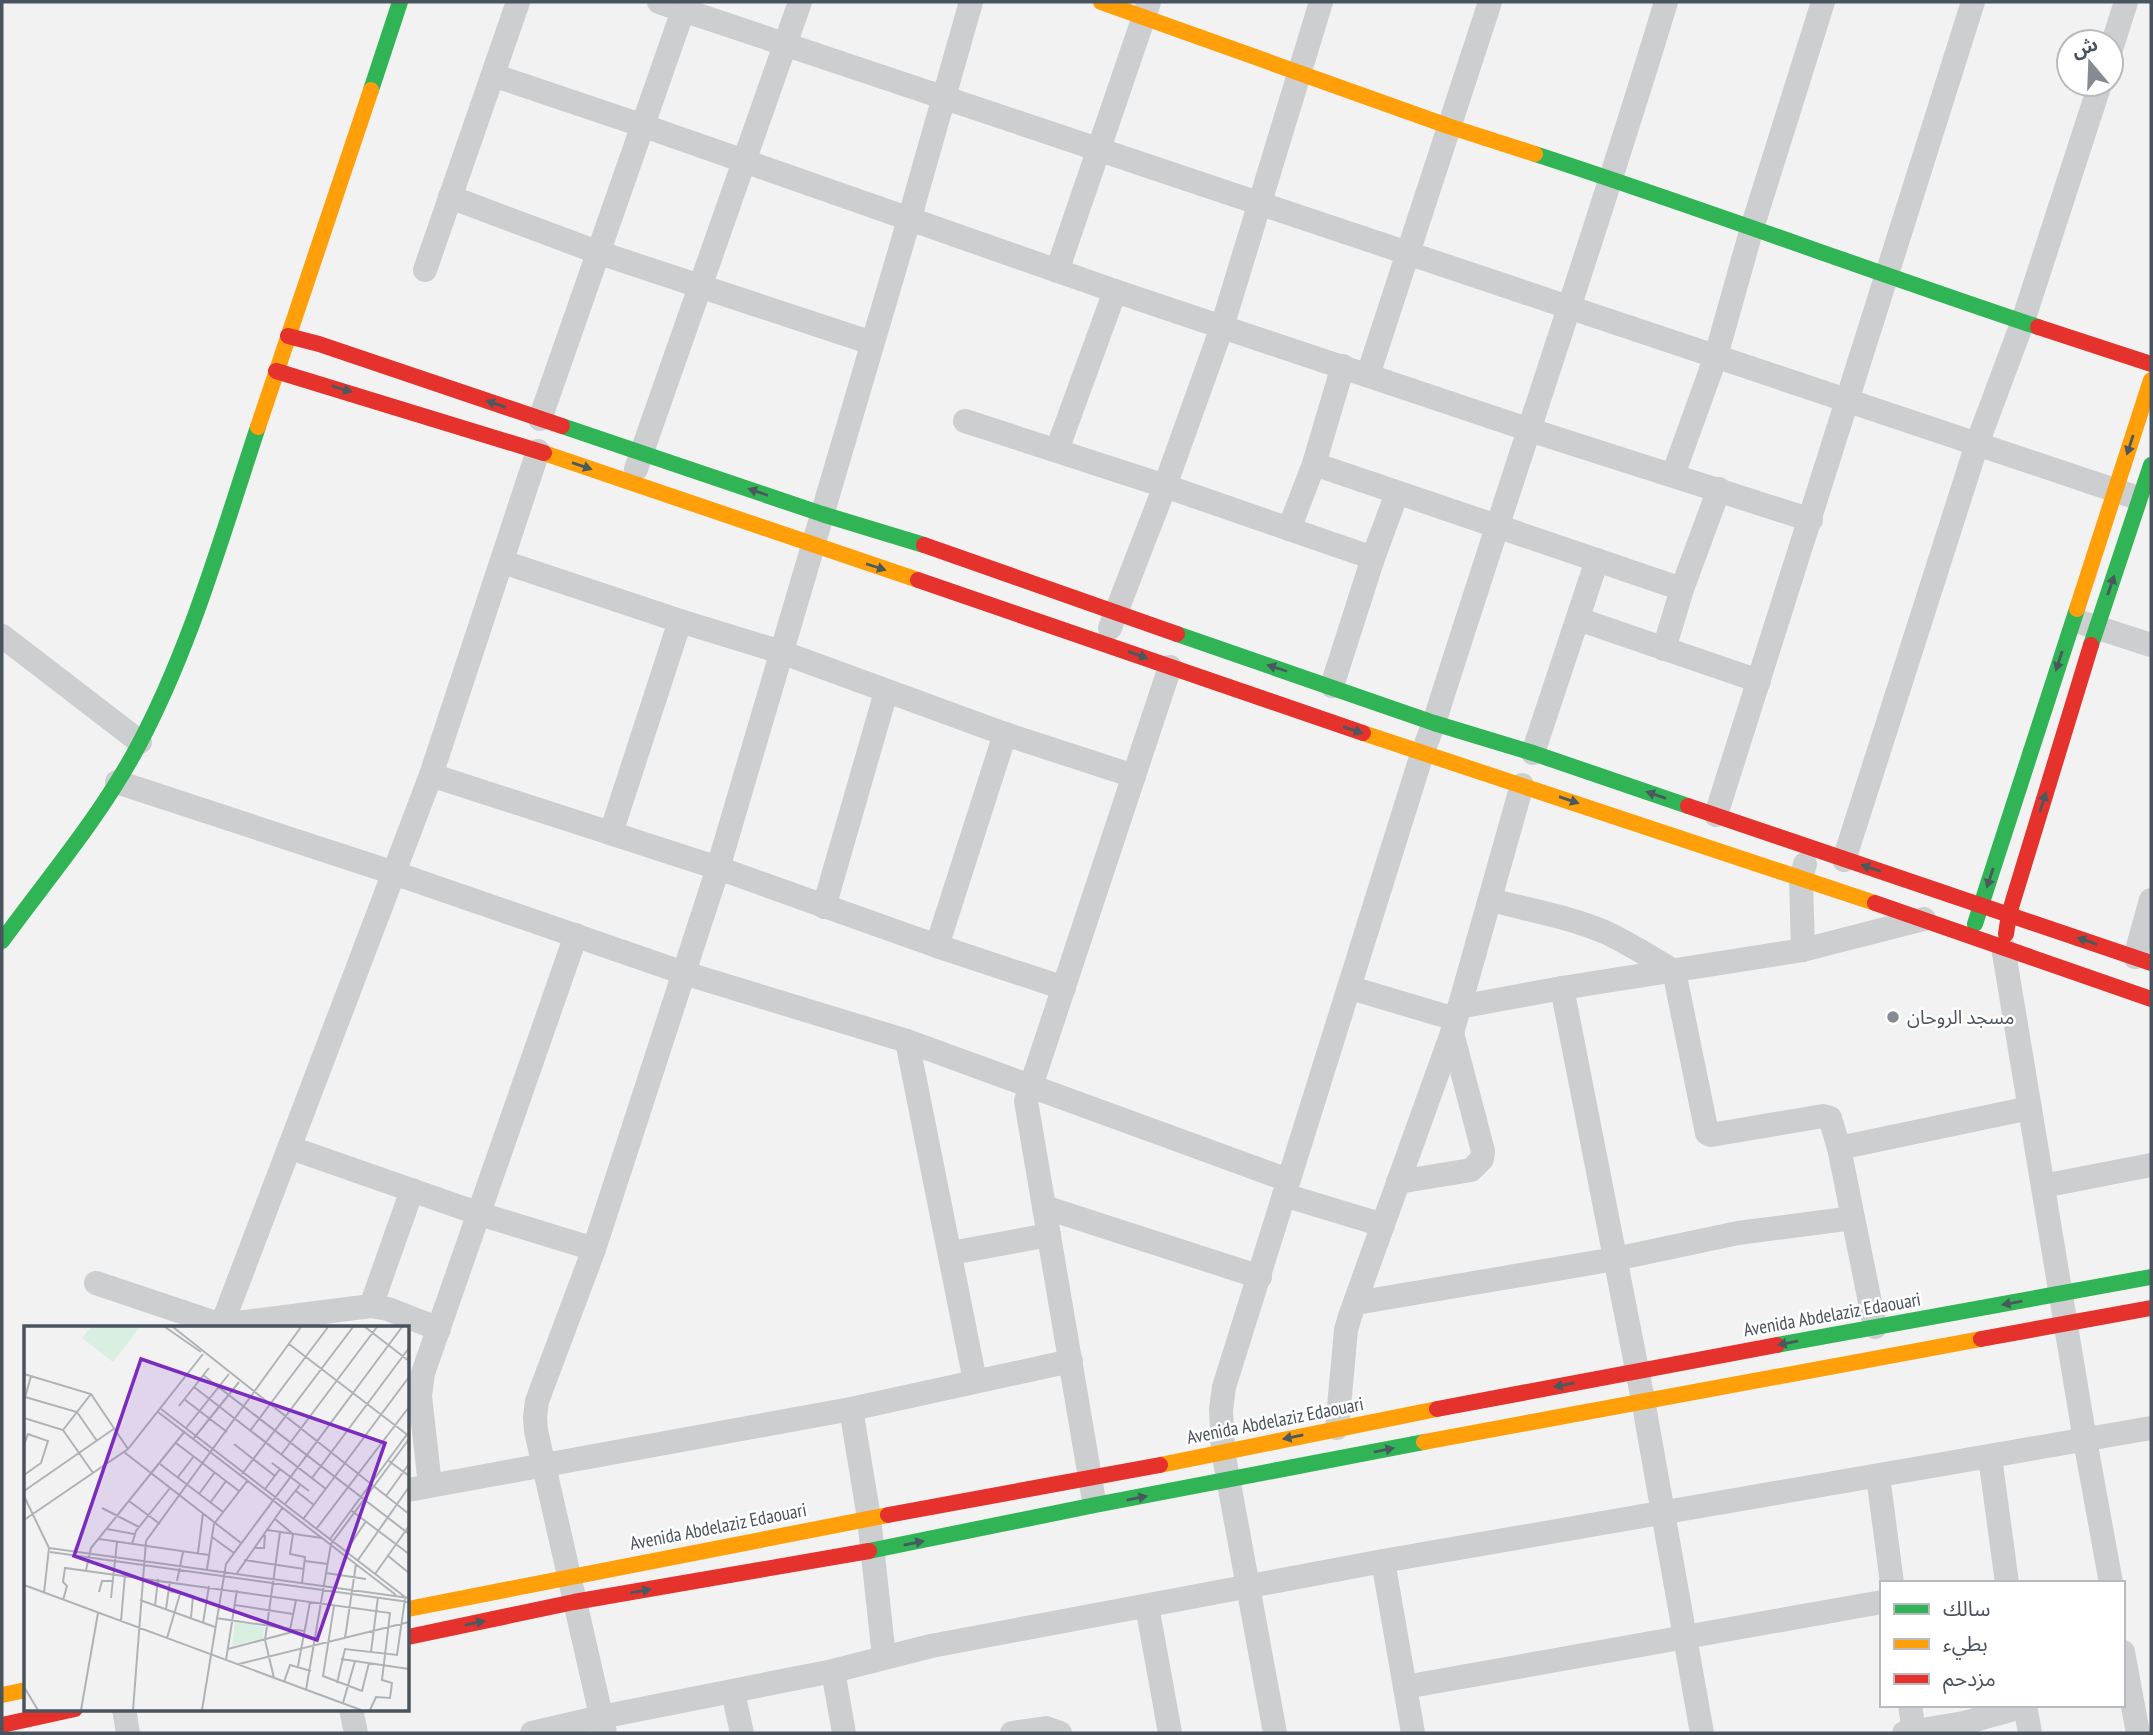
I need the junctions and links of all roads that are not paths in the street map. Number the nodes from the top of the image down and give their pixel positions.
1 (400, 2) edge
2 (518, 2) edge
3 (659, 2) edge
4 (800, 2) edge
5 (971, 2) edge
6 (1101, 2) edge
7 (1321, 2) edge
8 (1490, 2) edge
9 (1666, 2) edge
10 (1824, 2) edge
11 (1973, 2) edge
12 (2126, 2) edge
13 (685, 6) edge
14 (1147, 9) edge
15 (2118, 28) edge
16 (785, 44) junction
17 (1300, 73) junction
18 (493, 75) junction
19 (943, 97) junction
20 (2095, 98) edge
21 (644, 126) junction
22 (1448, 126) junction
23 (1099, 149) junction
24 (745, 161) junction
25 (1612, 179) junction
26 (450, 197) junction
27 (1261, 204) junction
28 (909, 220) junction
29 (1752, 228) junction
30 (597, 252) junction
31 (1407, 253) junction
32 (425, 270) dead end
33 (1057, 271) junction
34 (1884, 276) junction
35 (700, 286) junction
36 (1115, 291) junction
37 (1568, 307) junction
38 (2023, 321) junction
39 (1222, 327) junction
40 (288, 337) junction
41 (872, 343) junction
42 (1716, 356) junction
43 (2151, 365) edge
44 (1343, 366) junction
45 (276, 371) junction
46 (1368, 375) junction
47 (2151, 380) edge
48 (1846, 400) junction
49 (540, 419) junction
50 (965, 421) dead end
51 (1530, 430) junction
52 (1977, 444) junction
53 (1057, 450) junction
54 (538, 451) junction
55 (643, 453) junction
56 (1314, 464) junction
57 (2151, 466) edge
58 (1673, 475) junction
59 (631, 482) junction
60 (1166, 486) junction
61 (1719, 489) junction
62 (2115, 490) junction
63 (1397, 493) junction
64 (2146, 501) edge
65 (822, 514) junction
66 (1811, 520) junction
67 (1496, 525) junction
68 (1289, 529) junction
69 (811, 545) junction
70 (1373, 558) junction
71 (1597, 560) junction
72 (503, 562) junction
73 (1682, 589) junction
74 (1115, 613) junction
75 (1578, 619) junction
76 (2072, 620) junction
77 (680, 621) junction
78 (2096, 627) junction
79 (2, 636) edge
80 (1104, 643) junction
81 (2151, 645) edge
82 (1664, 649) junction
83 (781, 652) junction
84 (1170, 667) junction
85 (1759, 681) junction
86 (1332, 686) junction
87 (886, 692) junction
88 (1434, 723) junction
89 (1005, 734) junction
90 (140, 742) junction
91 (1533, 753) junction
92 (1422, 754) junction
93 (431, 775) junction
94 (1134, 776) junction
95 (117, 782) junction
96 (1522, 785) junction
97 (1716, 815) junction
98 (611, 833) junction
99 (1810, 849) junction
100 (1844, 860) junction
101 (718, 868) junction
102 (394, 873) junction
103 (1801, 879) junction
104 (1491, 900) junction
105 (2151, 900) edge
106 (1982, 904) junction
107 (824, 907) junction
108 (2009, 914) junction
109 (1924, 919) junction
110 (576, 935) junction
111 (1971, 936) junction
112 (2, 941) edge
113 (937, 946) junction
114 (2003, 947) junction
115 (1803, 950) junction
116 (2143, 960) edge
117 (1674, 971) junction
118 (684, 973) junction
119 (1064, 988) junction
120 (1351, 988) junction
121 (1562, 988) junction
122 (2149, 998) edge
123 (1455, 1020) junction
124 (2151, 1022) edge
125 (907, 1041) junction
126 (1030, 1085) junction
127 (2030, 1108) junction
128 (290, 1148) junction
129 (1839, 1148) junction
130 (2151, 1165) edge
131 (1398, 1182) junction
132 (2043, 1186) junction
133 (1286, 1188) junction
134 (412, 1190) junction
135 (1044, 1208) junction
136 (480, 1213) junction
137 (1853, 1218) junction
138 (1383, 1225) junction
139 (1049, 1235) junction
140 (594, 1249) junction
141 (951, 1253) junction
142 (1615, 1259) junction
143 (1260, 1277) junction
144 (2151, 1277) edge
145 (96, 1283) dead end
146 (2060, 1295) junction
147 (1356, 1303) junction
148 (371, 1306) junction
149 (2151, 1308) edge
150 (2066, 1325) junction
151 (221, 1326) edge
152 (1875, 1327) junction
153 (439, 1329) junction
154 (1071, 1361) junction
155 (1637, 1371) junction
156 (975, 1381) junction
157 (414, 1397) edge
158 (1643, 1400) junction
159 (851, 1409) junction
160 (1337, 1428) junction
161 (2151, 1429) edge
162 (2085, 1440) junction
163 (1223, 1451) junction
164 (1990, 1457) junction
165 (544, 1466) junction
166 (1878, 1476) junction
167 (1091, 1479) junction
168 (1228, 1481) junction
169 (419, 1488) edge
170 (1095, 1506) junction
171 (1662, 1514) junction
172 (869, 1518) junction
173 (872, 1551) junction
174 (1383, 1561) junction
175 (568, 1576) junction
176 (1892, 1581) edge
177 (2007, 1581) edge
178 (2111, 1581) edge
179 (1248, 1588) junction
180 (574, 1602) junction
181 (1880, 1602) edge
182 (1147, 1606) junction
183 (410, 1609) edge
184 (410, 1637) edge
185 (1684, 1637) junction
186 (884, 1657) junction
187 (2125, 1663) edge
188 (833, 1671) junction
189 (1405, 1687) junction
190 (24, 1690) edge
191 (733, 1692) junction
192 (2, 1696) edge
193 (1910, 1707) edge
194 (2022, 1707) edge
195 (2025, 1707) edge
196 (70, 1710) edge
197 (124, 1710) edge
198 (351, 1710) edge
199 (2, 1725) edge
200 (603, 1725) edge
201 (1957, 1728) edge
202 (1909, 1732) edge
203 (128, 1733) edge
204 (356, 1733) edge
205 (532, 1733) edge
206 (742, 1733) edge
207 (844, 1733) edge
208 (1012, 1733) edge
209 (1060, 1733) edge
210 (1170, 1733) edge
211 (1275, 1733) edge
212 (1413, 1733) edge
213 (1702, 1733) edge
214 (2030, 1733) edge
215 (2138, 1733) edge

1 - 40 street
2 - 18 street
3 - 13 street
4 - 16 street
5 - 19 street
6 - 14 street
7 - 17 street
8 - 22 street
9 - 25 street
10 - 29 street
11 - 34 street
12 - 15 street
13 - 16 street
13 - 21 street
14 - 17 street
14 - 23 street
16 - 19 street
16 - 24 street
17 - 22 street
17 - 27 street
18 - 21 street
18 - 26 street
19 - 23 street
19 - 28 street
20 - 38 street
21 - 24 street
21 - 30 street
22 - 25 street
22 - 31 street
23 - 27 street
23 - 33 street
24 - 28 street
24 - 35 street
25 - 29 street
25 - 37 street
26 - 30 street
26 - 32 street
27 - 31 street
27 - 39 street
28 - 33 street
28 - 41 street
29 - 34 street
29 - 42 street
30 - 35 street
30 - 49 street
31 - 37 street
31 - 46 street
33 - 36 street
34 - 38 street
34 - 48 street
35 - 41 street
35 - 55 street
36 - 39 street
36 - 53 street
37 - 42 street
37 - 51 street
38 - 43 street
38 - 52 street
39 - 44 street
39 - 60 street
40 - 45 street
49 -> 40 street
41 - 65 street
42 - 48 street
42 - 58 street
44 - 46 street
44 - 56 street
45 -> 54 street
45 - 90 street
46 - 51 street
47 -> 62 street
48 - 52 street
48 - 66 street
49 - 55 street
50 - 53 street
51 - 58 street
51 - 67 street
52 - 62 street
52 - 100 street
53 - 60 street
54 -> 59 street
54 - 72 street
55 - 59 street
65 -> 55 street
56 - 63 street
56 - 68 street
57 - 64 street
58 - 61 street
59 - 69 street
60 - 68 street
60 - 74 street
61 - 66 street
61 - 73 street
62 - 64 street
62 - 76 street
63 - 67 street
63 - 70 street
78 -> 64 street
65 - 69 street
65 - 74 street
66 - 85 street
67 - 71 street
67 - 88 street
68 - 70 street
69 -> 80 street
69 - 83 street
70 - 86 street
71 - 73 street
71 - 75 street
72 - 77 street
72 - 93 street
73 - 82 street
74 - 80 street
86 -> 74 street
75 - 82 street
75 - 91 street
76 - 78 street
76 -> 106 street
77 - 83 street
77 - 98 street
78 - 81 street
108 -> 78 street
79 - 90 street
80 -> 84 street
82 - 85 street
83 - 87 street
83 - 101 street
84 -> 92 street
84 - 94 street
85 - 97 street
86 - 88 street
87 - 89 street
87 - 107 street
88 - 91 street
88 - 92 street
89 - 94 street
89 - 113 street
90 - 95 street
97 -> 91 street
92 - 96 street
92 - 120 street
93 - 98 street
93 - 102 street
94 - 119 street
95 - 102 street
95 - 112 street
96 -> 103 street
96 - 104 street
97 - 99 street
98 - 101 street
99 - 100 street
99 - 103 street
106 -> 100 street
101 - 107 street
101 - 118 street
102 - 110 street
102 - 128 street
103 - 109 street
103 - 115 street
104 - 117 street
104 - 123 street
105 - 116 street
106 - 108 street
106 - 111 street
107 - 113 street
108 - 114 street
116 -> 108 street
109 - 111 street
109 - 115 street
110 - 118 street
110 - 136 street
111 - 114 street
113 - 119 street
114 - 122 street
114 - 127 street
115 - 117 street
117 - 121 street
117 - 129 street
118 - 125 street
118 - 140 street
119 - 126 street
120 - 123 street
120 - 133 street
121 - 123 street
121 - 142 street
122 - 124 street
123 - 131 street
123 - 131 street
125 - 126 street
125 - 141 street
126 - 133 street
126 - 135 street
127 - 129 street
127 - 132 street
128 - 134 street
128 - 151 street
129 - 137 street
130 - 132 street
131 - 138 street
132 - 146 street
133 - 138 street
133 - 143 street
134 - 136 street
134 - 148 street
135 - 139 street
135 - 143 street
136 - 140 street
136 - 153 street
137 - 142 street
137 - 152 street
138 - 147 street
139 - 141 street
139 - 154 street
140 - 165 street
141 - 156 street
142 - 147 street
142 - 155 street
143 - 163 street
144 - 146 street, Avenida Abdelaziz Edaouari
145 - 151 street
146 - 150 street
146 -> 152 street, Avenida Abdelaziz Edaouari
147 - 160 street
148 - 151 street
148 - 153 street
149 - 150 street
150 - 158 street
150 - 162 street
152 -> 155 street, Avenida Abdelaziz Edaouari
153 - 157 street
154 - 156 street
154 - 167 street
155 - 158 street
155 -> 160 street, Avenida Abdelaziz Edaouari
156 - 159 street
157 - 169 street
168 -> 158 street
158 - 171 street
159 - 165 street
159 - 172 street
160 -> 163 street, Avenida Abdelaziz Edaouari
161 - 162 street
162 - 164 street
162 - 178 street
163 - 167 street, Avenida Abdelaziz Edaouari
163 - 168 street
164 - 166 street
164 - 177 street
165 - 169 street
165 - 175 street
166 - 171 street
166 - 176 street
167 - 170 street
167 - 172 street, Avenida Abdelaziz Edaouari
170 -> 168 street
168 - 179 street
173 -> 170 street
171 - 174 street
171 - 185 street
172 - 173 street
172 - 175 street, Avenida Abdelaziz Edaouari
180 -> 173 street
173 - 186 street
174 - 179 street
174 - 189 street
175 - 180 street
175 - 183 street, Avenida Abdelaziz Edaouari
179 - 182 street
179 - 211 street
184 -> 180 street
180 - 200 street
181 - 185 street
182 - 186 street
182 - 210 street
185 - 189 street
185 - 213 street
186 - 188 street
187 - 215 street
188 - 191 street
188 - 207 street
189 - 212 street
190 - 192 street
191 - 200 street
191 - 206 street
193 - 202 street
194 - 201 street
195 - 214 street
196 - 199 street
197 - 203 street
198 - 204 street
200 - 205 street
201 - 202 street
208 - 209 street

